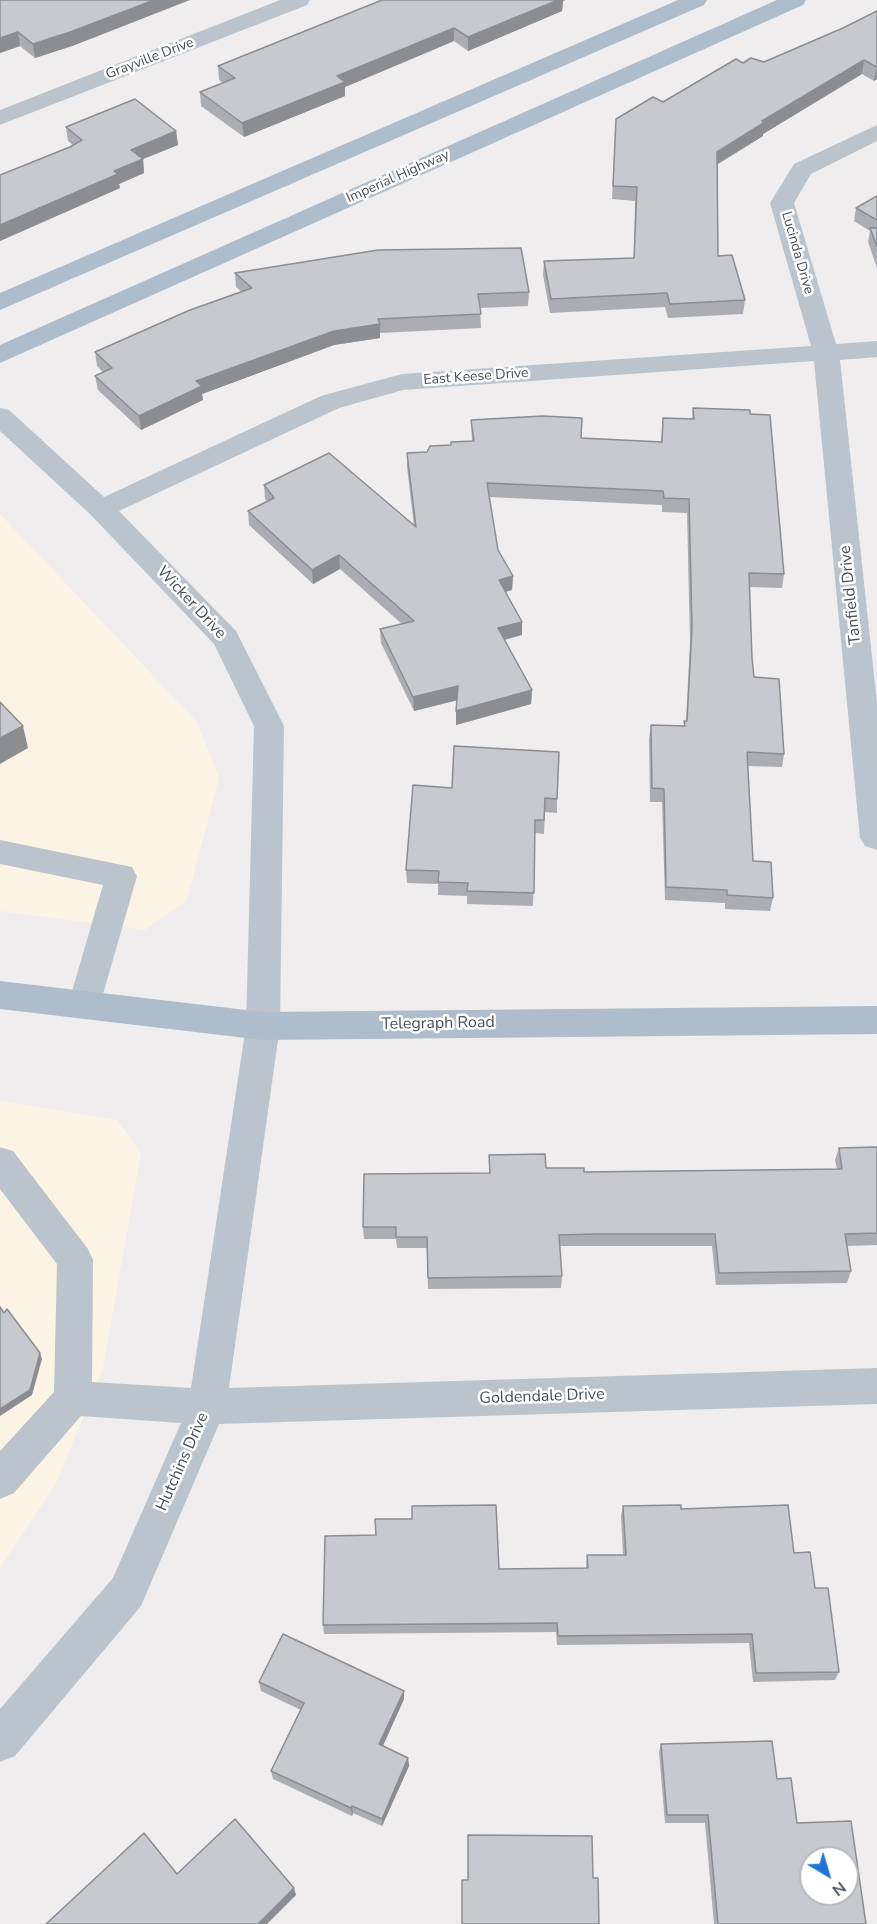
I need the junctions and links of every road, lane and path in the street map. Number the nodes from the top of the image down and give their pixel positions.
1 (299, 0) edge
2 (696, 0) edge
3 (795, 0) edge
4 (0, 118) edge
5 (877, 132) edge
6 (0, 302) edge
7 (877, 349) edge
8 (826, 352) junction
9 (0, 355) edge
10 (0, 416) edge
11 (101, 509) junction
12 (876, 838) edge
13 (0, 852) edge
14 (0, 995) edge
15 (85, 1005) junction
16 (877, 1020) edge
17 (263, 1026) junction
18 (0, 1162) edge
19 (877, 1386) edge
20 (73, 1398) junction
21 (207, 1407) junction
22 (0, 1480) edge
23 (0, 1741) edge

1 - 4 street, Grayville Drive
2 - 6 main road
3 - 9 main road, Imperial Highway
5 - 8 street, Lucinda Drive
7 - 8 street, East Keese Drive
8 - 11 street, East Keese Drive
8 - 12 street, Tanfield Drive
10 - 11 street, Wicker Drive
11 - 17 street, Wicker Drive
13 - 15 street
14 - 15 main road, Telegraph Road
15 - 17 main road, Telegraph Road
16 - 17 main road, Telegraph Road
17 - 21 street, Hutchins Drive
18 - 20 street
19 - 21 street, Goldendale Drive
20 - 21 street, Goldendale Drive
20 - 22 street
21 - 23 street, Hutchins Drive

